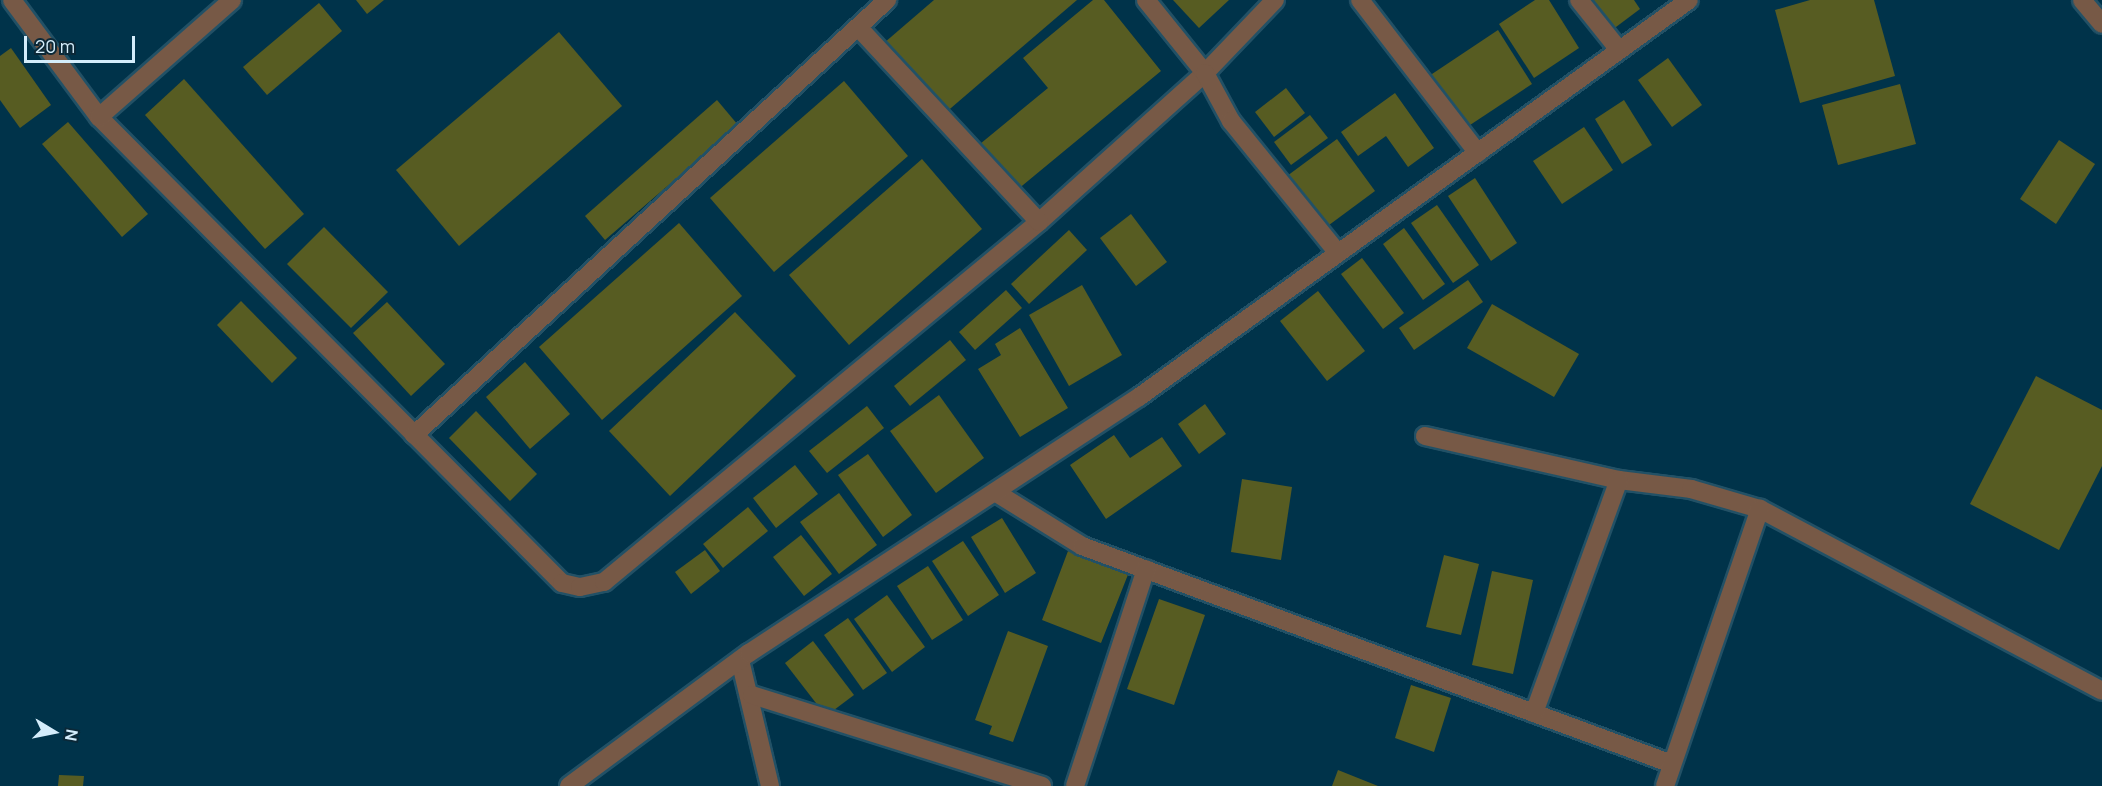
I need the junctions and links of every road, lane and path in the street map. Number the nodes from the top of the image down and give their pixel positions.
1 (12, 0) edge
2 (232, 0) edge
3 (887, 0) edge
4 (1146, 0) edge
5 (1275, 0) edge
6 (1360, 0) edge
7 (1579, 0) edge
8 (1689, 0) edge
9 (2082, 0) edge
10 (2102, 24) edge
11 (858, 27) junction
12 (1619, 50) junction
13 (1205, 73) junction
14 (99, 117) junction
15 (1478, 153) junction
16 (1039, 222) junction
17 (1338, 253) junction
18 (414, 435) junction
19 (1425, 436) dead end
20 (1619, 480) junction
21 (995, 492) junction
22 (1760, 509) junction
23 (1146, 569) junction
24 (740, 660) junction
25 (2102, 691) edge
26 (752, 695) junction
27 (1534, 713) junction
28 (1672, 764) junction
29 (569, 786) edge
30 (770, 786) edge
31 (1042, 786) edge
32 (1075, 786) edge
33 (1665, 786) edge

1 - 14 street
2 - 14 street
3 - 11 street
4 - 13 street
5 - 13 street
6 - 15 street
7 - 12 street
8 - 12 street
9 - 10 street
11 - 16 street
11 - 18 street
12 - 15 street
13 - 16 street
13 - 17 street
14 - 18 street
15 - 17 street
16 - 18 street
17 - 21 street
19 - 20 street
20 - 22 street
20 - 27 street
21 - 23 street
21 - 24 street
22 - 25 street
22 - 28 street
23 - 27 street
23 - 32 street
24 - 26 street
24 - 29 street
26 - 30 street
26 - 31 street
27 - 28 street
28 - 33 street

